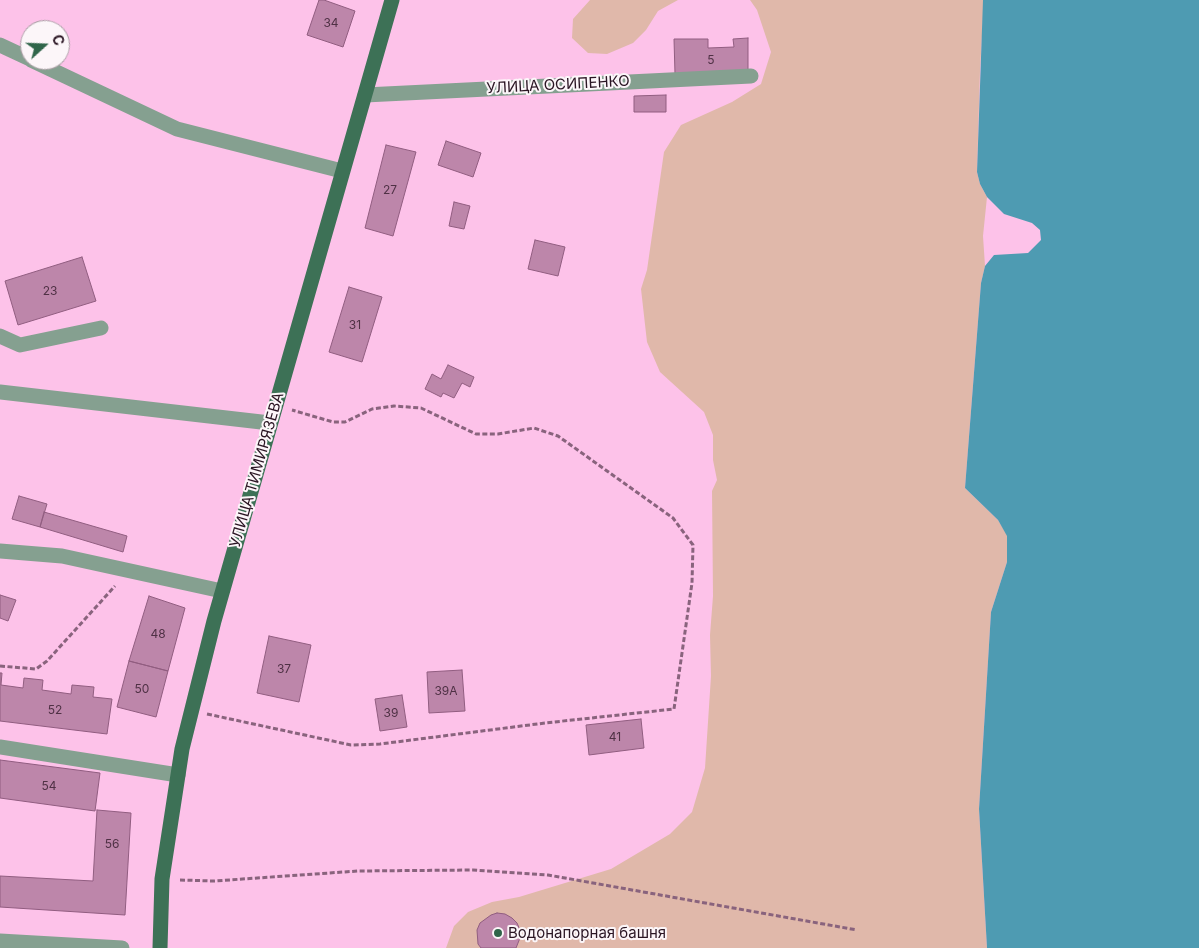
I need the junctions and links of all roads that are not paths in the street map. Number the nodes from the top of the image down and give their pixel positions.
1 (392, 0) edge
2 (0, 45) edge
3 (20, 55) edge
4 (52, 70) edge
5 (752, 76) dead end
6 (365, 95) junction
7 (342, 171) junction
8 (101, 328) dead end
9 (0, 336) edge
10 (0, 392) edge
11 (270, 422) junction
12 (0, 551) edge
13 (222, 591) junction
14 (0, 747) edge
15 (178, 775) junction
16 (0, 941) edge
17 (122, 948) edge
18 (160, 948) edge

1 - 6 main road, УЛИЦА ТИМИРЯЗЕВА
2 - 3 street
4 - 7 street
5 - 6 street, УЛИЦА ОСИПЕНКО
6 - 7 main road, УЛИЦА ТИМИРЯЗЕВА
7 - 11 main road, УЛИЦА ТИМИРЯЗЕВА
8 - 9 street
10 - 11 street
11 - 13 main road, УЛИЦА ТИМИРЯЗЕВА
12 - 13 street
13 - 15 main road, УЛИЦА ТИМИРЯЗЕВА
14 - 15 street
15 - 18 main road, УЛИЦА ТИМИРЯЗЕВА
16 - 17 street

